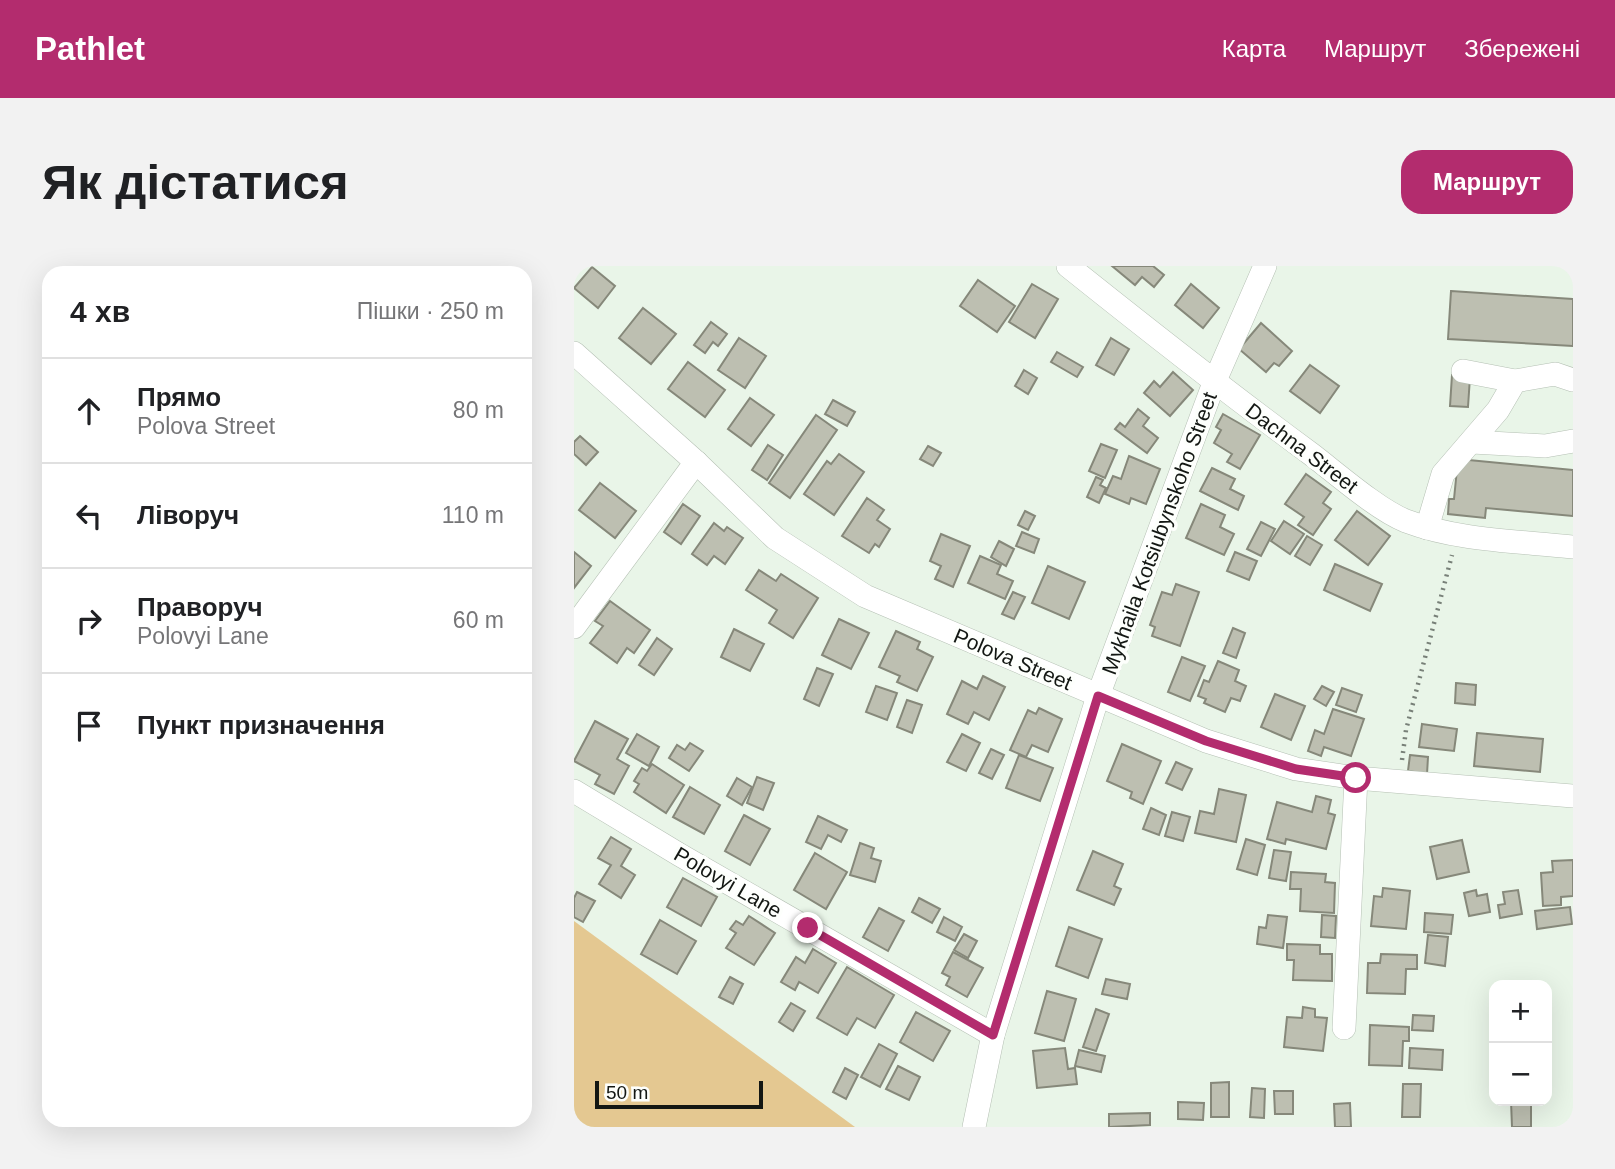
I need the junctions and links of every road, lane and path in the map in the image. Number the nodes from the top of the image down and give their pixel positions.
1 (1068, 266) edge
2 (1265, 266) edge
3 (574, 353) edge
4 (1463, 371) dead end
5 (1573, 380) edge
6 (1515, 381) junction
7 (1214, 383) junction
8 (1573, 441) edge
9 (1472, 442) junction
10 (696, 463) junction
11 (1427, 528) junction
12 (1457, 536) junction
13 (1573, 547) edge
14 (574, 627) edge
15 (1098, 696) junction
16 (1356, 778) junction
17 (1399, 782) junction
18 (574, 791) edge
19 (1573, 796) edge
20 (1344, 1028) dead end
21 (993, 1035) junction
22 (974, 1127) edge

1 - 7 street, Dachna Street
2 - 7 street, Mykhaila Kotsiubynskoho Street
3 - 10 street, Polova Street
4 - 6 street
5 - 6 street
6 - 9 street
7 - 11 street, Dachna Street
7 - 15 street, Mykhaila Kotsiubynskoho Street
8 - 9 street
9 - 11 street
10 - 14 street
10 - 15 street, Polova Street
11 - 12 street, Dachna Street
12 - 13 street, Dachna Street
12 - 17 path
15 - 16 street, Polova Street
15 - 21 street, Mykhaila Kotsiubynskoho Street
16 - 17 street, Polova Street
16 - 20 street
17 - 19 street, Polova Street
18 - 21 street, Polovyi Lane
21 - 22 street, Mykhaila Kotsiubynskoho Street

